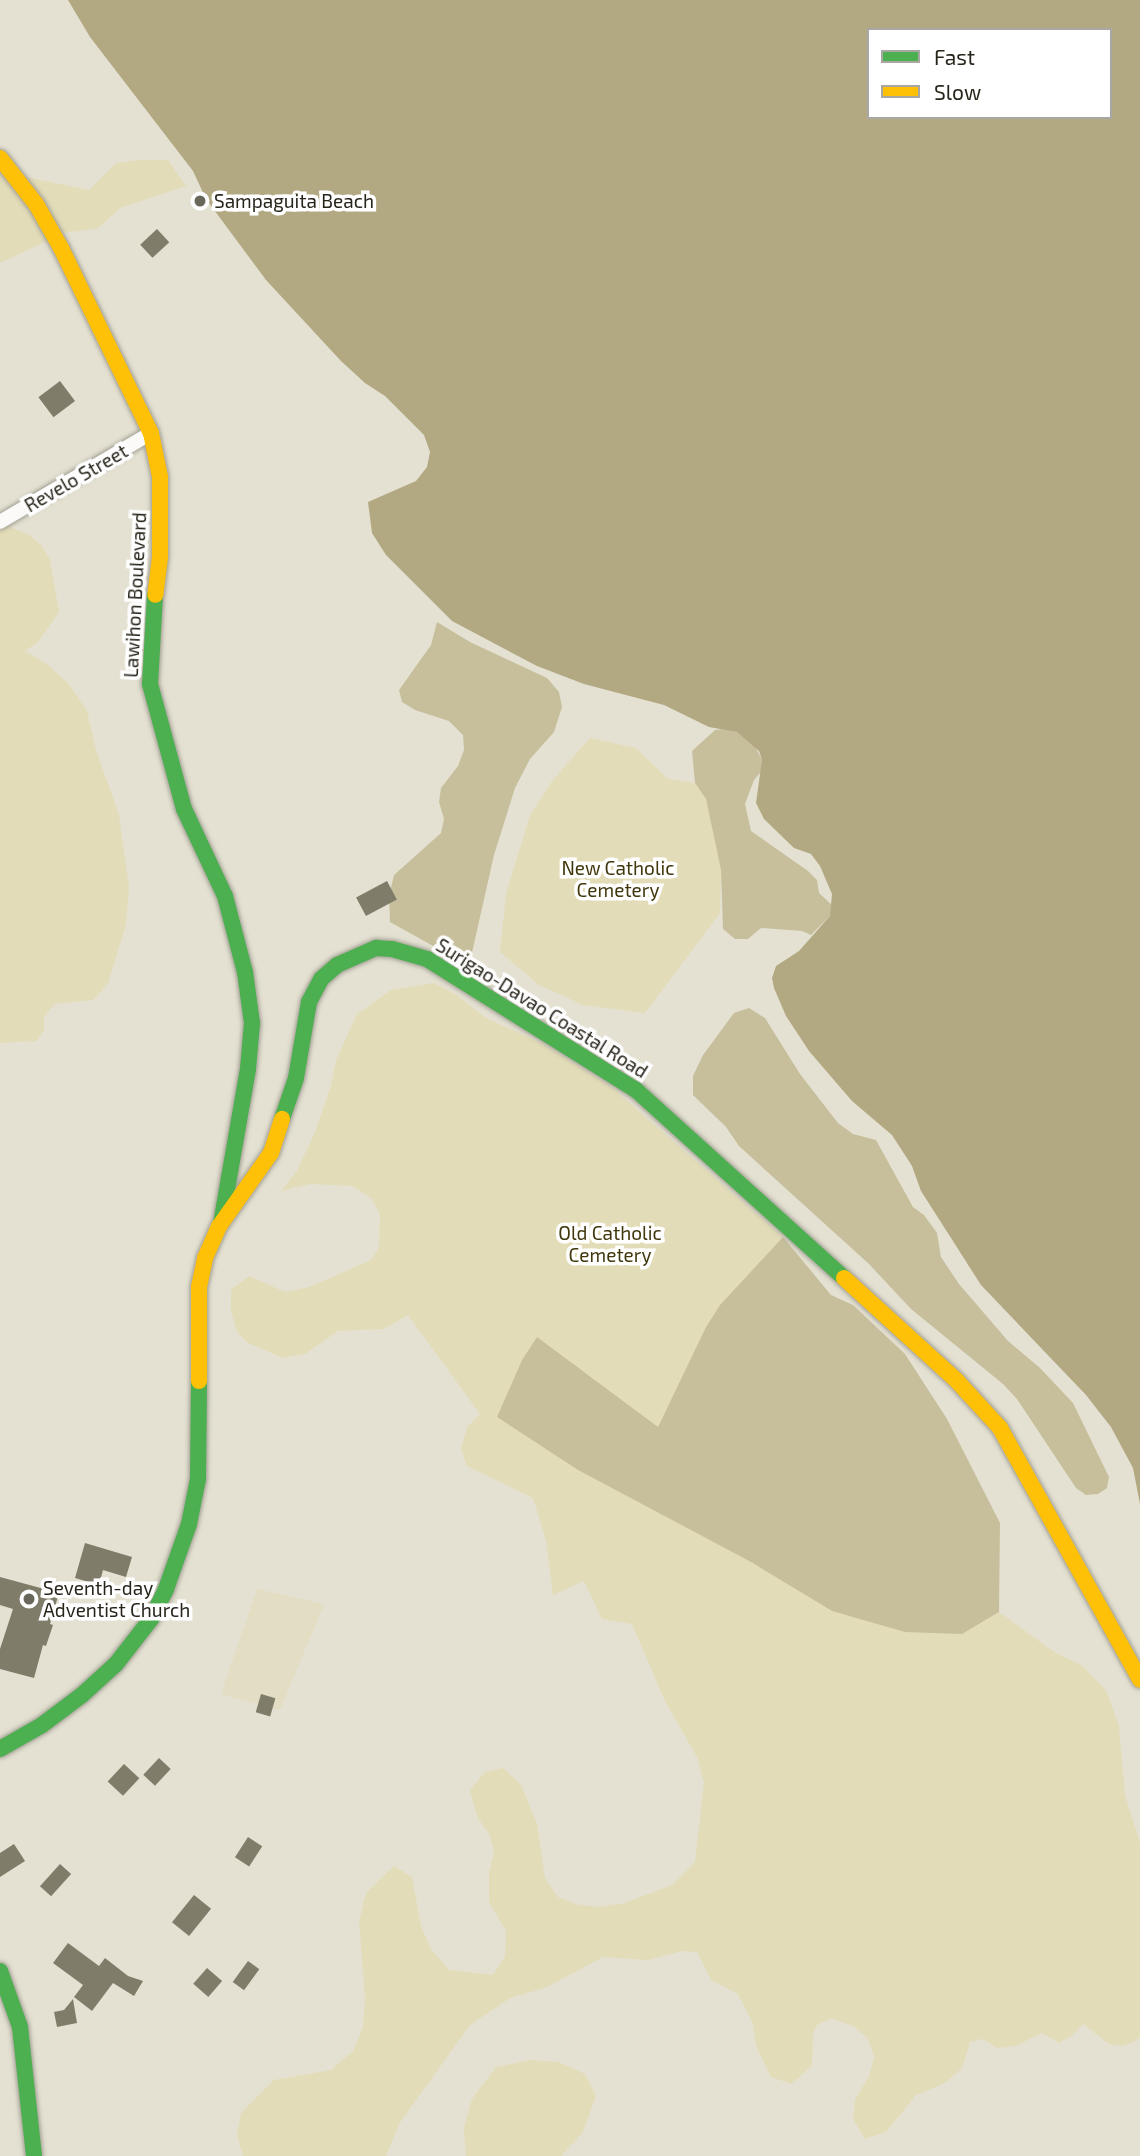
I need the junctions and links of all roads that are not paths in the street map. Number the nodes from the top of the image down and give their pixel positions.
1 (0, 158) edge
2 (151, 433) junction
3 (0, 522) edge
4 (220, 1225) junction
5 (1140, 1680) edge
6 (0, 1749) edge
7 (0, 1971) edge
8 (34, 2156) edge

1 - 2 main road, Lawihon Boulevard
2 - 3 street, Revelo Street
2 - 4 main road, Lawihon Boulevard
4 - 5 main road, Surigao-Davao Coastal Road
4 - 6 main road, Surigao-Davao Coastal Road
7 - 8 main road

